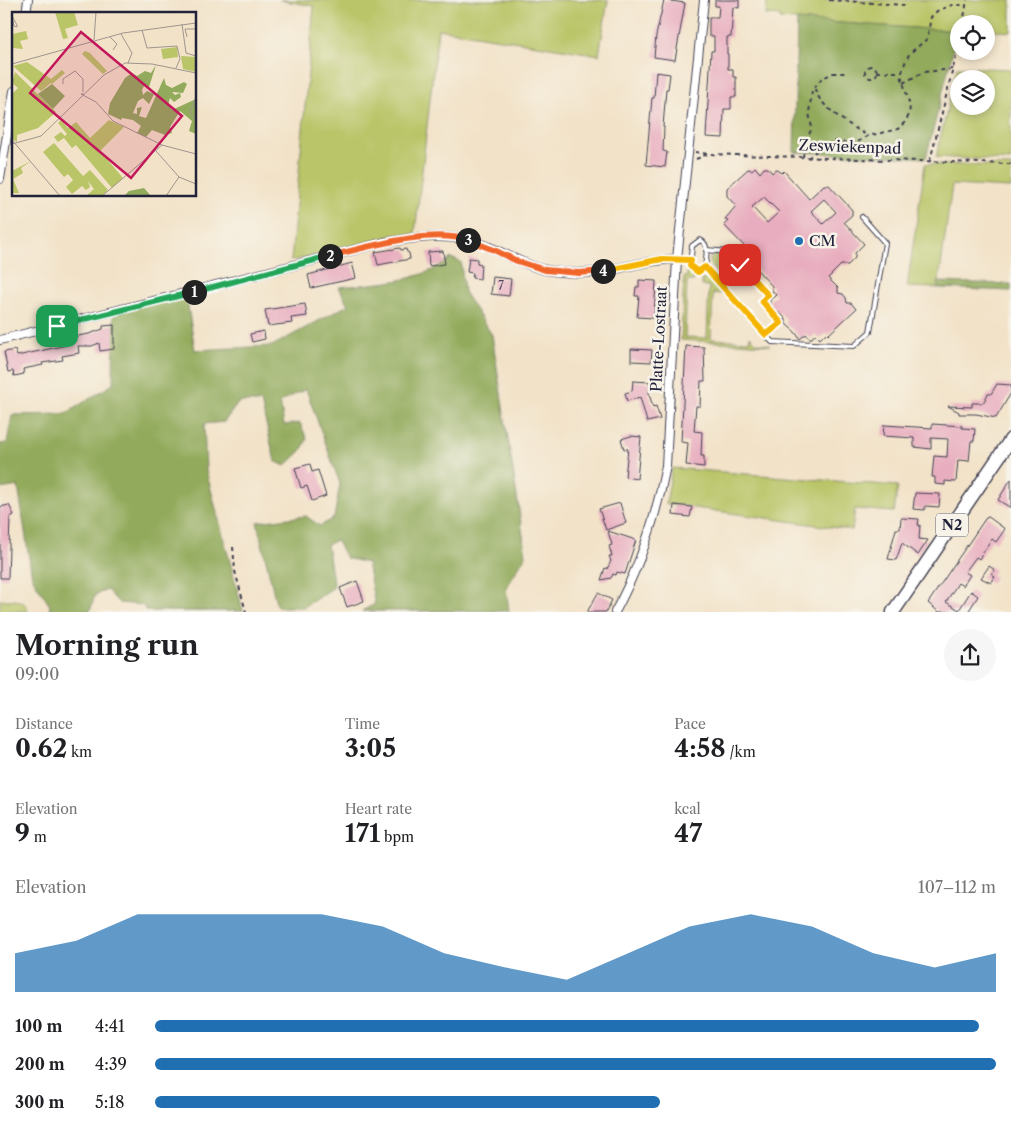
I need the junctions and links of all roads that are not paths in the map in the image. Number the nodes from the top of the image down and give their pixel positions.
1 (704, 0) edge
2 (12, 104) edge
3 (0, 179) edge
4 (862, 217) dead end
5 (706, 250) junction
6 (742, 253) dead end
7 (678, 259) junction
8 (691, 260) junction
9 (705, 267) junction
10 (0, 340) edge
11 (1011, 439) edge
12 (615, 612) edge
13 (893, 612) edge

1 - 7 street, Platte-Lostraat
2 - 3 street
4 - 9 lane
5 - 6 lane
5 - 8 lane
5 - 9 lane
7 - 8 lane
7 - 10 street
7 - 12 street, Platte-Lostraat
8 - 9 lane
11 - 13 main road, N2

